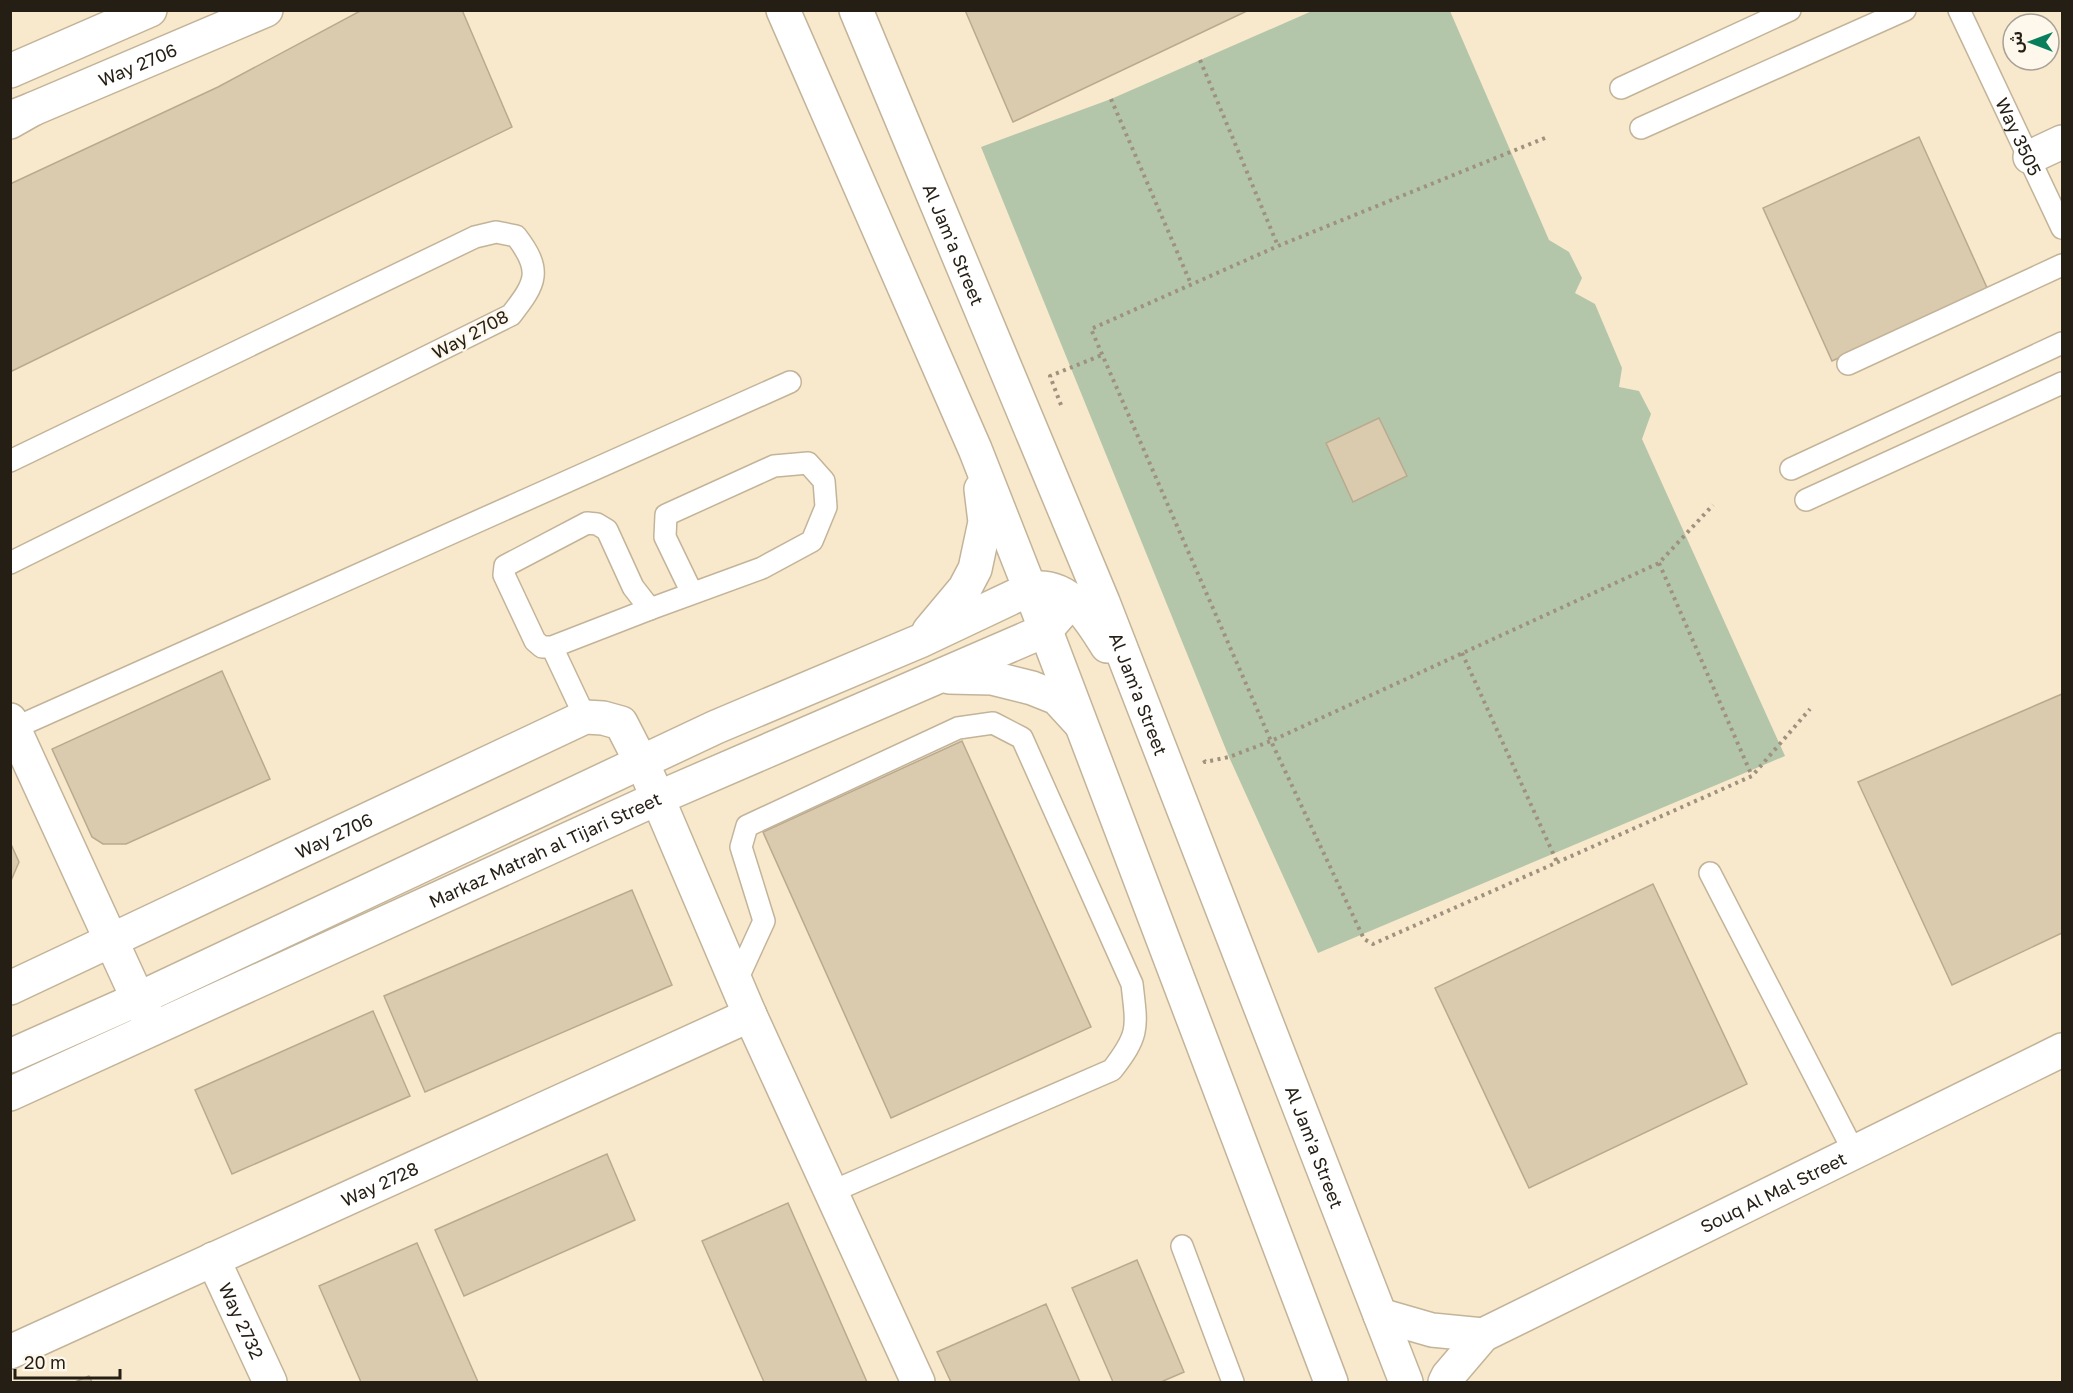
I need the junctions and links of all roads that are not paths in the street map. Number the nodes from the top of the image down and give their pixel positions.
1 (150, 10) edge
2 (266, 10) edge
3 (783, 10) edge
4 (856, 10) edge
5 (1790, 10) edge
6 (1905, 10) edge
7 (1959, 10) edge
8 (10, 71) edge
9 (1622, 88) dead end
10 (18, 116) edge
11 (1641, 128) dead end
12 (2062, 142) edge
13 (2030, 157) junction
14 (2062, 228) edge
15 (2062, 265) edge
16 (2062, 343) edge
17 (1848, 364) dead end
18 (790, 382) dead end
19 (2062, 383) edge
20 (975, 449) junction
21 (10, 461) edge
22 (1791, 469) dead end
23 (1806, 500) dead end
24 (1078, 543) junction
25 (10, 563) edge
26 (1030, 589) junction
27 (692, 593) junction
28 (1069, 598) junction
29 (650, 609) junction
30 (1046, 630) junction
31 (921, 640) junction
32 (552, 647) junction
33 (936, 677) junction
34 (1132, 678) junction
35 (585, 717) junction
36 (12, 726) edge
37 (1083, 726) junction
38 (641, 762) junction
39 (658, 798) junction
40 (1710, 873) dead end
41 (112, 941) junction
42 (736, 982) junction
43 (10, 988) edge
44 (138, 999) junction
45 (750, 1015) junction
46 (154, 1028) junction
47 (2062, 1050) edge
48 (10, 1056) edge
49 (10, 1094) edge
50 (1854, 1152) junction
51 (831, 1192) junction
52 (1182, 1245) dead end
53 (213, 1259) junction
54 (1380, 1315) junction
55 (1483, 1335) junction
56 (10, 1352) edge
57 (270, 1383) edge
58 (918, 1383) edge
59 (1233, 1383) edge
60 (1331, 1383) edge
61 (1406, 1383) edge
62 (1445, 1383) edge

1 - 8 main road
2 - 10 main road, Way 2706
3 - 20 main road
4 - 24 main road, Al Jam'a Street
5 - 9 lane
6 - 11 lane
7 - 13 lane, Way 3505
12 - 13 main road
13 - 14 lane, Way 3505
15 - 17 lane
16 - 22 lane
18 - 36 lane
19 - 23 lane
20 - 26 main road
20 - 31 main road
21 - 25 lane, Way 2708
24 - 28 main road, Markaz Matrah al Tijari Street
24 - 34 main road, Al Jam'a Street
26 - 28 main road
26 - 30 main road
26 - 31 main road
27 - 27 lane
27 - 29 lane
28 - 30 main road, Markaz Matrah al Tijari Street
28 - 34 main road
29 - 32 lane
29 - 32 lane
30 - 33 main road, Markaz Matrah al Tijari Street
30 - 37 main road
31 - 38 main road
32 - 35 lane
33 - 37 main road
33 - 39 main road, Markaz Matrah al Tijari Street
34 - 54 main road, Al Jam'a Street
35 - 38 main road
35 - 41 main road, Way 2706
36 - 41 main road
37 - 60 main road
38 - 39 main road
38 - 44 main road
39 - 42 main road
39 - 46 main road, Markaz Matrah al Tijari Street
40 - 50 lane
41 - 43 main road, Way 2706
41 - 44 main road
42 - 45 main road
42 - 51 lane
44 - 46 main road
44 - 48 main road
45 - 51 main road
45 - 53 main road, Way 2728
46 - 49 main road, Markaz Matrah al Tijari Street
47 - 50 main road, Souq Al Mal Street
50 - 55 main road, Souq Al Mal Street
51 - 58 main road
52 - 59 lane
53 - 56 main road, Way 2728
53 - 57 main road, Way 2732
54 - 55 main road
54 - 61 main road, Al Jam'a Street
55 - 62 main road, Souq Al Mal Street

